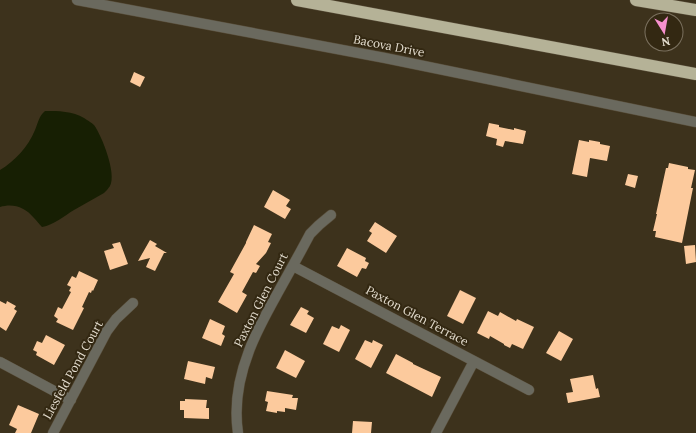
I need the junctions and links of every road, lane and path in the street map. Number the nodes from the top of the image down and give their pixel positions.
1 (77, 0) edge
2 (297, 0) edge
3 (636, 0) edge
4 (696, 10) edge
5 (696, 74) edge
6 (696, 122) edge
7 (331, 214) dead end
8 (293, 266) junction
9 (133, 303) dead end
10 (474, 361) junction
11 (0, 362) edge
12 (529, 390) dead end
13 (71, 400) junction
14 (53, 433) edge
15 (238, 433) edge
16 (436, 433) edge

1 - 6 street, Bacova Drive
2 - 5 highway
3 - 4 highway
7 - 8 street, Paxton Glen Court
8 - 10 street, Paxton Glen Terrace
8 - 15 street, Paxton Glen Court
9 - 13 street, Liesfeld Pond Court
10 - 12 street, Paxton Glen Terrace
10 - 16 street
11 - 13 street
13 - 14 street, Liesfeld Pond Court

